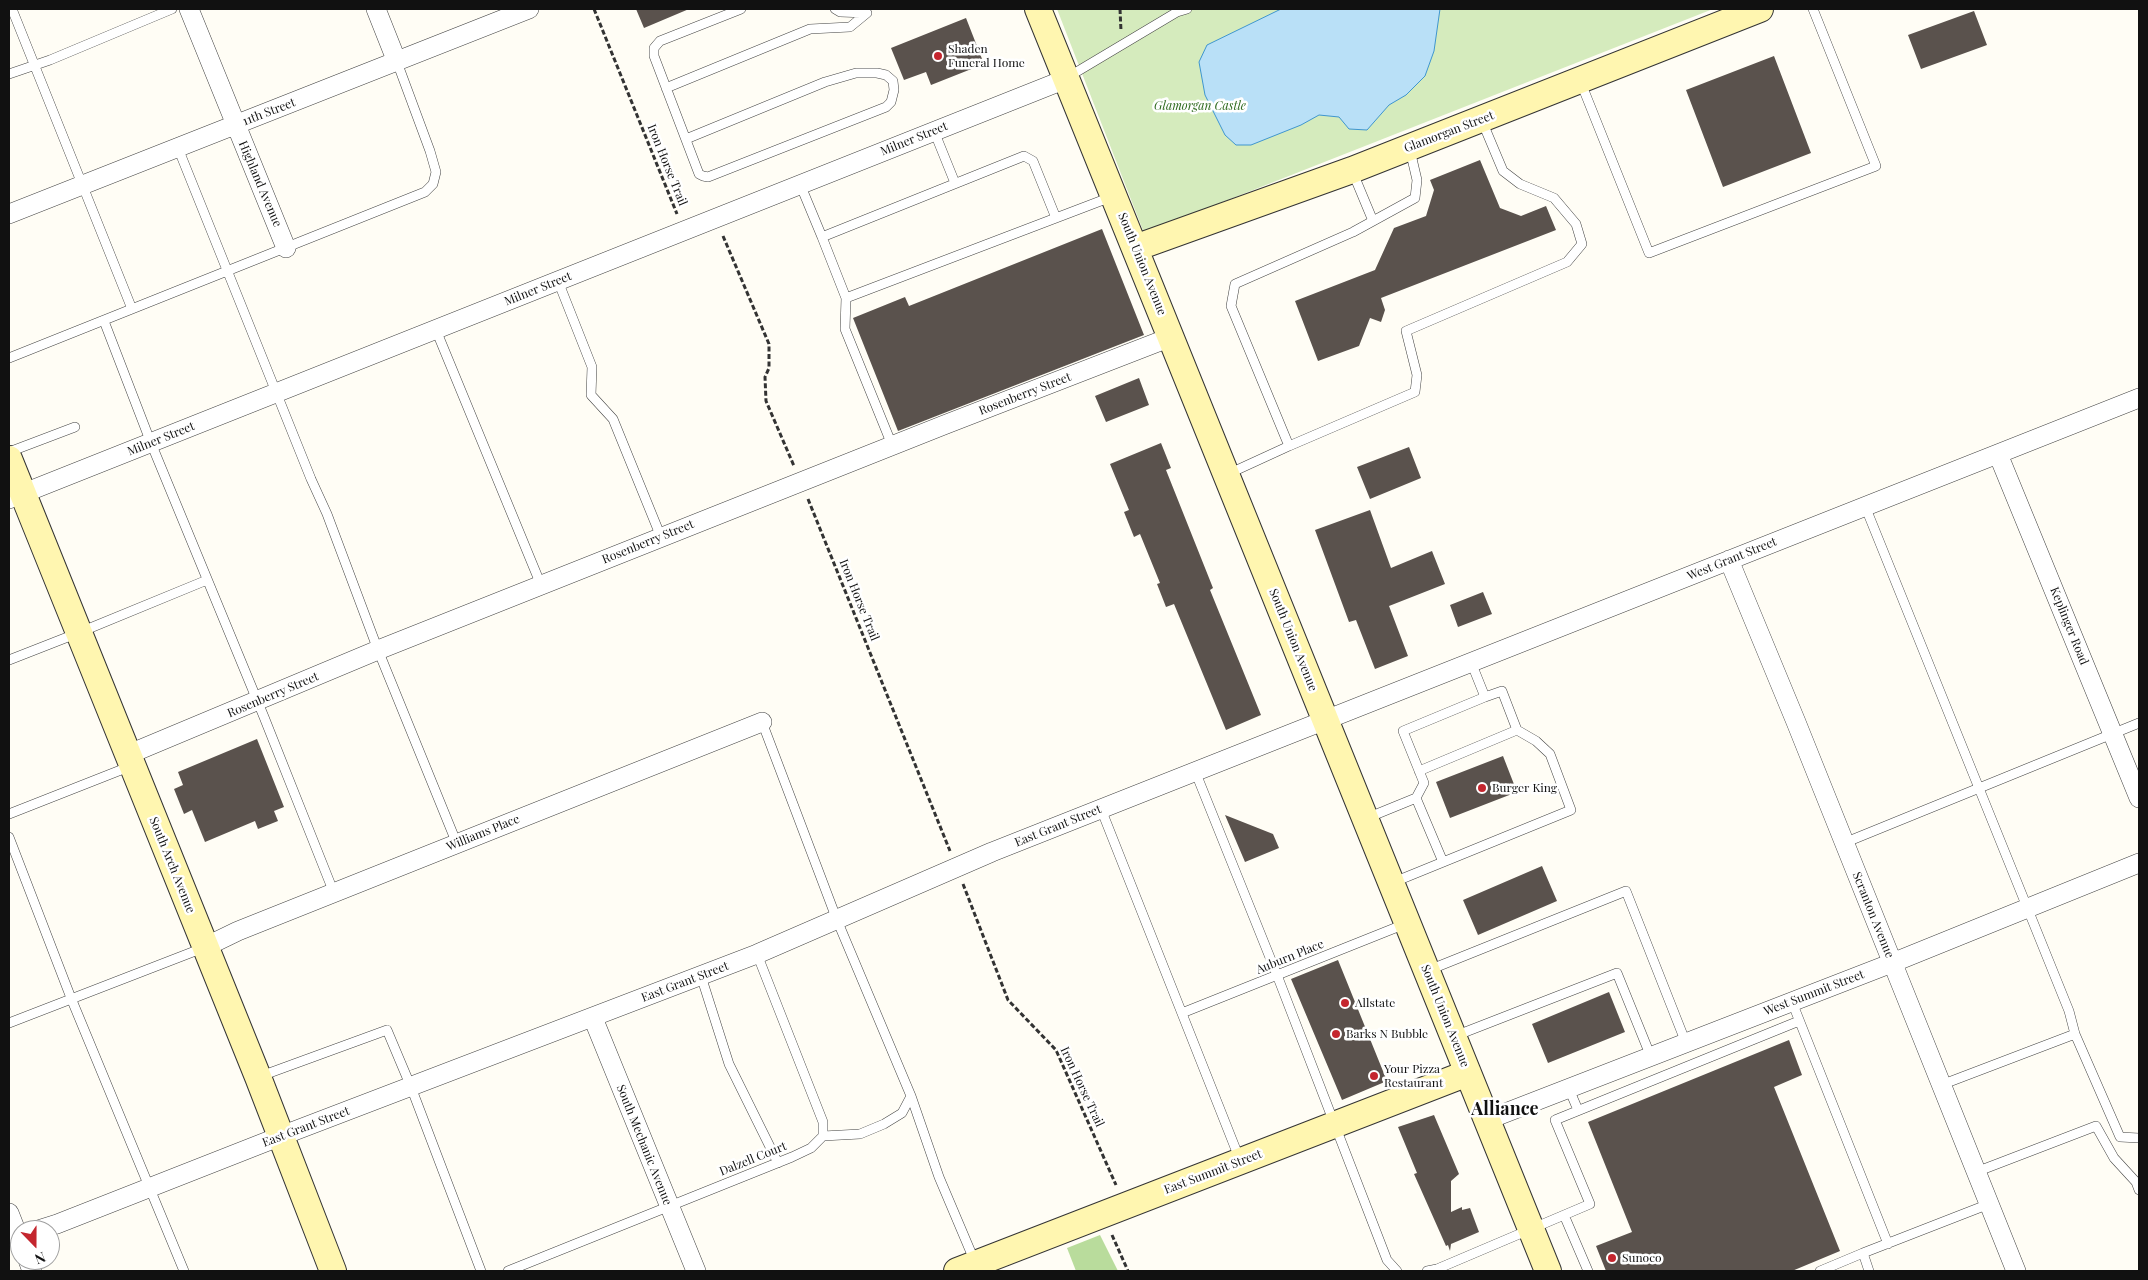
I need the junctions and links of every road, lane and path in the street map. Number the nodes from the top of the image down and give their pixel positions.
1 (12, 9) edge
2 (172, 9) edge
3 (189, 9) edge
4 (376, 9) edge
5 (529, 9) edge
6 (594, 9) edge
7 (741, 9) edge
8 (835, 9) edge
9 (876, 9) edge
10 (1038, 9) edge
11 (1187, 9) edge
12 (1760, 9) edge
13 (1814, 9) edge
14 (867, 13) junction
15 (397, 62) junction
16 (35, 65) junction
17 (9, 74) edge
18 (1066, 78) junction
19 (1580, 80) junction
20 (666, 88) junction
21 (1481, 119) junction
22 (235, 125) junction
23 (934, 131) junction
24 (686, 139) junction
25 (1409, 147) junction
26 (178, 148) junction
27 (1352, 170) junction
28 (955, 183) junction
29 (800, 184) junction
30 (82, 185) junction
31 (1114, 196) junction
32 (9, 214) edge
33 (1056, 218) junction
34 (1373, 221) junction
35 (699, 224) junction
36 (822, 237) junction
37 (286, 248) junction
38 (1135, 248) junction
39 (228, 271) junction
40 (558, 281) junction
41 (846, 298) junction
42 (132, 309) junction
43 (104, 321) junction
44 (436, 330) junction
45 (1172, 337) junction
46 (9, 358) edge
47 (278, 392) junction
48 (2139, 398) edge
49 (75, 427) dead end
50 (151, 443) junction
51 (892, 446) junction
52 (1288, 446) junction
53 (9, 452) edge
54 (1998, 454) junction
55 (9, 459) edge
56 (1227, 474) junction
57 (801, 482) junction
58 (16, 497) edge
59 (1865, 506) junction
60 (661, 538) junction
61 (1729, 560) junction
62 (208, 580) junction
63 (541, 585) junction
64 (78, 634) junction
65 (378, 650) junction
66 (9, 660) edge
67 (1472, 662) junction
68 (1485, 698) junction
69 (258, 702) junction
70 (1325, 719) junction
71 (762, 722) joint
72 (2139, 723) edge
73 (1517, 730) junction
74 (2112, 733) junction
75 (129, 760) junction
76 (1195, 771) junction
77 (1419, 771) junction
78 (1979, 788) junction
79 (1416, 798) junction
80 (2139, 798) edge
81 (1101, 809) junction
82 (9, 814) edge
83 (1365, 818) junction
84 (9, 838) edge
85 (1844, 843) junction
86 (457, 844) junction
87 (1443, 862) junction
88 (2139, 863) edge
89 (956, 868) junction
90 (1391, 884) junction
91 (334, 893) junction
92 (2026, 909) junction
93 (837, 920) junction
94 (1407, 924) junction
95 (205, 947) junction
96 (757, 954) junction
97 (1892, 963) junction
98 (1426, 971) junction
99 (1278, 975) junction
100 (701, 976) junction
101 (71, 998) junction
102 (1792, 1002) junction
103 (1182, 1013) junction
104 (593, 1018) junction
105 (1799, 1021) junction
106 (9, 1023) edge
107 (2075, 1034) junction
108 (1454, 1037) junction
109 (1686, 1043) junction
110 (1651, 1057) junction
111 (1468, 1073) junction
112 (258, 1077) junction
113 (1941, 1085) junction
114 (411, 1087) junction
115 (1568, 1089) junction
116 (911, 1096) junction
117 (1578, 1110) junction
118 (1487, 1120) junction
119 (1334, 1126) junction
120 (281, 1136) junction
121 (823, 1136) junction
122 (2139, 1138) edge
123 (1241, 1161) junction
124 (778, 1163) junction
125 (1976, 1172) junction
126 (150, 1187) junction
127 (2139, 1190) edge
128 (1989, 1204) junction
129 (669, 1206) junction
130 (1115, 1211) junction
131 (1564, 1215) junction
132 (60, 1223) edge
133 (1531, 1229) junction
134 (1888, 1244) junction
135 (1863, 1253) junction
136 (970, 1269) edge
137 (184, 1271) edge
138 (333, 1271) edge
139 (482, 1271) edge
140 (508, 1271) edge
141 (696, 1271) edge
142 (1128, 1271) edge
143 (1397, 1271) edge
144 (1427, 1271) edge
145 (1548, 1271) edge
146 (1588, 1271) edge
147 (1820, 1271) edge
148 (1869, 1271) edge
149 (2016, 1271) edge

1 - 16 lane
2 - 16 lane
3 - 22 street, Highland Avenue
4 - 15 street
5 - 15 street, 11th Street
6 - 35 path, Iron Horse Trail
7 - 20 lane
8 - 14 lane
9 - 14 lane
10 - 18 street, South Union Avenue
11 - 18 lane
12 - 19 street, Glamorgan Street
13 - 19 lane
14 - 20 lane
15 - 22 street, 11th Street
15 - 37 lane
16 - 17 lane
16 - 30 lane
18 - 23 street, Milner Street
18 - 31 street, South Union Avenue
19 - 21 street, Glamorgan Street
20 - 24 lane
21 - 25 street, Glamorgan Street
21 - 52 lane
22 - 26 street, 11th Street
22 - 37 street, Highland Avenue
23 - 28 lane
23 - 29 street, Milner Street
24 - 24 lane
25 - 27 street, Glamorgan Street
25 - 34 lane
26 - 30 street, 11th Street
26 - 39 lane
27 - 34 lane
27 - 38 street, Glamorgan Street
28 - 33 lane
28 - 36 lane
29 - 35 street, Milner Street
29 - 36 lane
30 - 32 street, 11th Street
30 - 42 lane
31 - 33 lane
31 - 38 street, South Union Avenue
33 - 41 lane
34 - 52 lane
35 - 40 street, Milner Street
35 - 57 path, Iron Horse Trail
36 - 41 lane
37 - 39 lane
38 - 45 street, South Union Avenue
39 - 42 lane
39 - 47 lane
40 - 44 street, Milner Street
40 - 60 lane
41 - 51 lane
42 - 43 lane
43 - 46 lane
43 - 50 lane
44 - 47 street, Milner Street
44 - 63 lane
45 - 51 street, Rosenberry Street
45 - 56 street, South Union Avenue
47 - 50 street, Milner Street
47 - 65 lane
48 - 54 street, West Grant Street
49 - 53 lane
50 - 58 street, Milner Street
50 - 62 lane
51 - 57 street, Rosenberry Street
52 - 56 lane
54 - 59 street, West Grant Street
54 - 74 street, Keplinger Road
55 - 58 street, South Arch Avenue
56 - 70 street, South Union Avenue
57 - 60 street, Rosenberry Street
57 - 89 path, Iron Horse Trail
58 - 64 street, South Arch Avenue
59 - 61 street, West Grant Street
59 - 78 lane
60 - 63 street, Rosenberry Street
61 - 67 street, West Grant Street
61 - 85 street, Scranton Avenue
62 - 64 lane
62 - 69 lane
63 - 65 street, Rosenberry Street
64 - 66 lane
64 - 75 street, South Arch Avenue
65 - 69 street, Rosenberry Street
65 - 86 lane
67 - 68 lane
67 - 70 street, West Grant Street
68 - 73 lane
68 - 77 lane
69 - 75 street, Rosenberry Street
69 - 91 lane
70 - 76 street, East Grant Street
70 - 83 street, South Union Avenue
71 - 86 street, Williams Place
71 - 93 lane
72 - 74 lane
73 - 77 lane
73 - 87 lane
74 - 78 lane
74 - 80 street, Keplinger Road
75 - 82 lane
75 - 95 street, South Arch Avenue
76 - 81 street, East Grant Street
76 - 99 lane
77 - 79 lane
78 - 85 lane
78 - 92 lane
79 - 83 lane
79 - 87 lane
81 - 89 street, East Grant Street
81 - 103 lane
83 - 90 street, South Union Avenue
84 - 101 lane
85 - 97 street, Scranton Avenue
86 - 91 street, Williams Place
87 - 90 lane
88 - 92 street, West Summit Street
89 - 93 street, East Grant Street
89 - 130 path, Iron Horse Trail
90 - 94 street, South Union Avenue
91 - 95 street, Williams Place
92 - 97 street, West Summit Street
92 - 107 lane
93 - 96 street, East Grant Street
93 - 116 lane
94 - 98 street, South Union Avenue
94 - 99 lane, Auburn Place
95 - 101 lane
95 - 112 street, South Arch Avenue
96 - 100 street, East Grant Street
96 - 121 lane
97 - 102 street, West Summit Street
97 - 113 street, Scranton Avenue
98 - 108 street, South Union Avenue
98 - 109 lane
99 - 103 lane, Auburn Place
99 - 119 lane
100 - 104 street, East Grant Street
100 - 124 lane
101 - 106 lane
101 - 126 lane
102 - 105 lane
102 - 109 street, West Summit Street
103 - 123 lane
104 - 114 street, East Grant Street
104 - 129 street, South Mechanic Avenue
105 - 117 lane
105 - 134 lane
107 - 113 lane
107 - 122 lane
108 - 110 lane
108 - 111 street, South Union Avenue
109 - 110 street, West Summit Street
110 - 115 street, West Summit Street
111 - 118 street, South Union Avenue
111 - 119 street, East Summit Street
112 - 114 lane
112 - 120 street, South Arch Avenue
113 - 125 street, Scranton Avenue
114 - 120 street, East Grant Street
114 - 139 lane
115 - 117 lane
115 - 118 street, West Summit Street
116 - 121 lane
116 - 136 lane
117 - 131 lane
118 - 133 street, South Union Avenue
119 - 123 street, East Summit Street
119 - 143 lane
120 - 126 street, East Grant Street
120 - 138 street, South Arch Avenue
121 - 124 lane, Dalzell Court
123 - 130 street, East Summit Street
124 - 129 lane, Dalzell Court
125 - 127 lane
125 - 128 street, Scranton Avenue
126 - 132 street, East Grant Street
126 - 137 lane
128 - 134 lane
128 - 149 street, Scranton Avenue
129 - 140 lane, Dalzell Court
129 - 141 street, South Mechanic Avenue
130 - 136 street, East Summit Street
130 - 142 path, Iron Horse Trail
131 - 133 lane
131 - 146 lane
133 - 144 lane
133 - 145 street, South Union Avenue
134 - 135 lane
135 - 147 lane
135 - 148 lane

